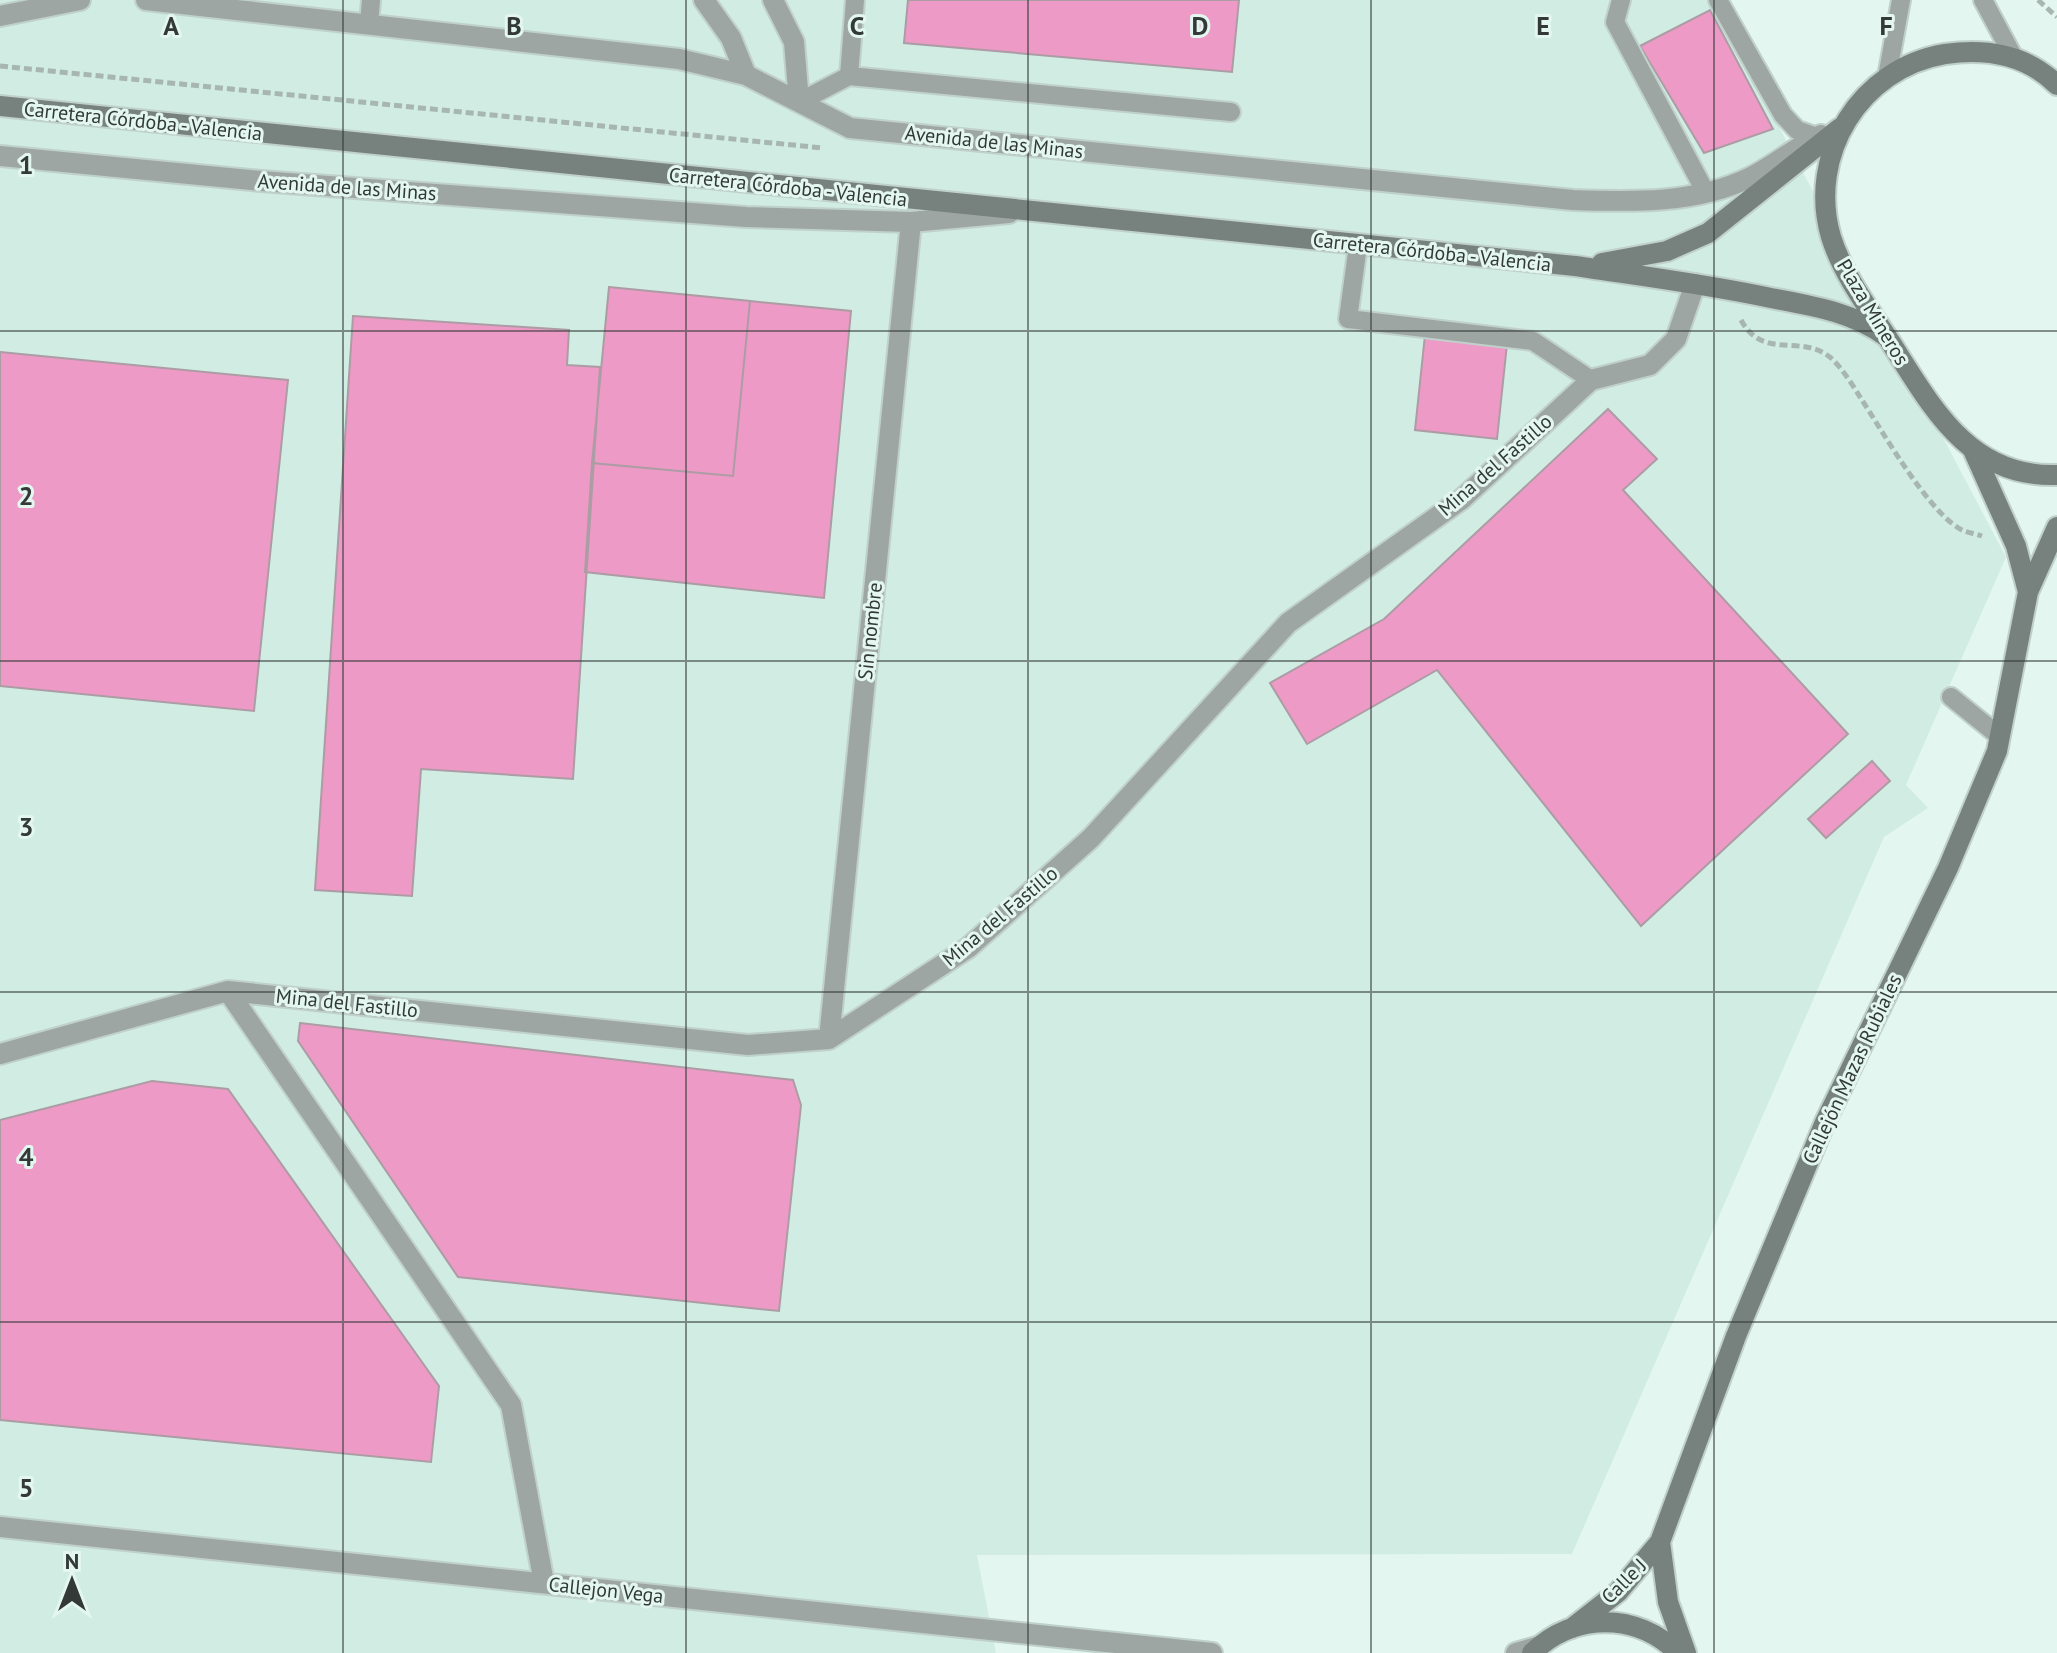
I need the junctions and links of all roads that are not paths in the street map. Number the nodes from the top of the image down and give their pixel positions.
1 (80, 0) edge
2 (146, 0) edge
3 (371, 0) edge
4 (704, 0) edge
5 (773, 0) edge
6 (855, 0) edge
7 (1621, 0) edge
8 (1718, 0) edge
9 (1901, 0) edge
10 (1983, 0) edge
11 (0, 16) edge
12 (369, 24) junction
13 (2013, 56) junction
14 (746, 75) junction
15 (849, 76) junction
16 (1887, 77) junction
17 (2052, 77) edge
18 (799, 102) junction
19 (0, 106) edge
20 (1231, 112) dead end
21 (1840, 128) junction
22 (1817, 137) junction
23 (0, 156) edge
24 (1706, 193) junction
25 (1029, 211) junction
26 (911, 222) junction
27 (1358, 245) junction
28 (1575, 266) junction
29 (1695, 284) junction
30 (1887, 337) junction
31 (1591, 380) junction
32 (1973, 450) junction
33 (2057, 475) edge
34 (2057, 527) edge
35 (2028, 592) junction
36 (1951, 697) dead end
37 (1999, 736) junction
38 (228, 991) junction
39 (829, 1039) junction
40 (0, 1054) edge
41 (0, 1527) edge
42 (1660, 1542) junction
43 (544, 1583) junction
44 (1572, 1628) junction
45 (1536, 1650) edge
46 (1212, 1653) edge
47 (1516, 1653) edge
48 (1678, 1653) edge
49 (1686, 1653) edge

1 - 11 street
2 - 12 street, Avenida de las Minas
3 - 12 lane
4 - 14 street
5 - 18 street
6 - 15 lane
7 - 24 lane
8 - 22 lane
9 - 16 lane
10 - 13 lane
12 - 14 street, Avenida de las Minas
13 - 16 main road, Plaza Mineros
13 - 17 main road, Plaza Mineros
14 - 18 street, Avenida de las Minas
15 - 18 lane
15 - 20 lane
16 - 21 main road, Plaza Mineros
18 - 24 street, Avenida de las Minas
19 - 25 main road, Carretera Córdoba - Valencia
21 - 22 street, Avenida de las Minas
21 - 28 main road, Carretera Córdoba - Valencia
21 - 30 main road, Plaza Mineros
22 - 24 street, Avenida de las Minas
23 - 26 street, Avenida de las Minas
25 - 26 street, Avenida de las Minas
25 - 27 main road, Carretera Córdoba - Valencia
26 - 39 street, Sin nombre
27 - 28 main road, Carretera Córdoba - Valencia
27 - 31 lane
28 - 29 main road, Carretera Córdoba - Valencia
29 - 30 main road, Carretera Córdoba - Valencia
29 - 31 street, Mina del Fastillo
30 - 32 main road, Plaza Mineros
31 - 39 street, Mina del Fastillo
32 - 33 main road, Plaza Mineros
32 - 35 main road
34 - 35 main road
35 - 37 main road, Callejón Mazas Rubiales
36 - 37 lane
37 - 42 main road, Callejón Mazas Rubiales
38 - 39 street, Mina del Fastillo
38 - 40 street, Mina del Fastillo
38 - 43 street
41 - 43 street, Callejon Vega
42 - 44 main road, Calle J
42 - 49 main road, Calle J
43 - 46 street, Callejon Vega
44 - 45 main road
44 - 48 main road
45 - 47 street

